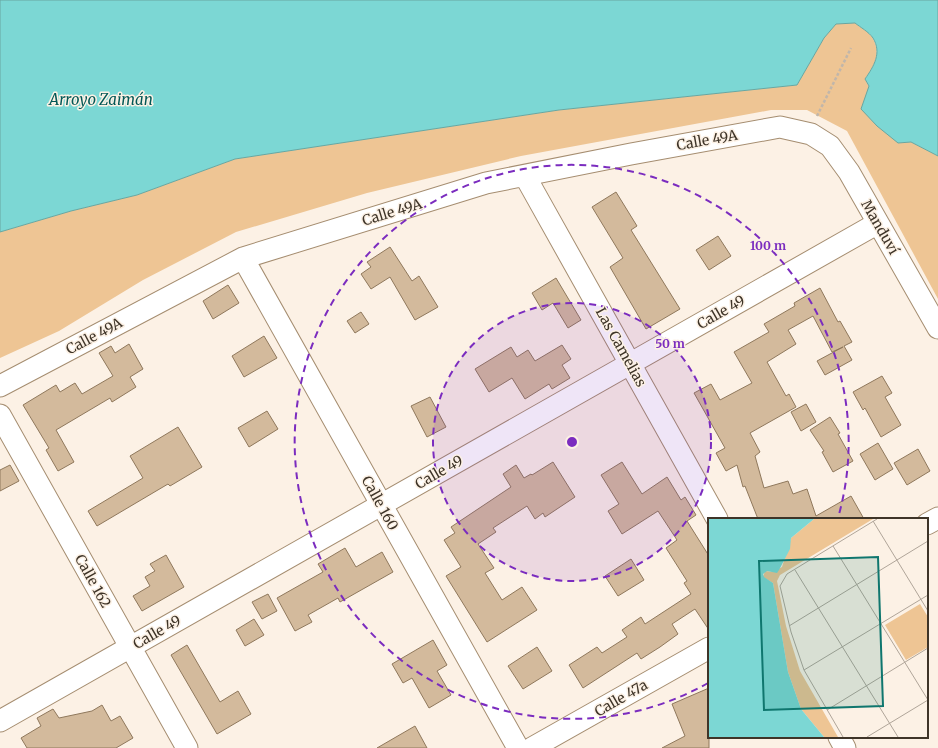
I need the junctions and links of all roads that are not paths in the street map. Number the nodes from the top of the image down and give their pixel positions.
1 (813, 127) joint
2 (525, 176) junction
3 (878, 223) junction
4 (243, 258) junction
5 (938, 328) edge
6 (630, 364) junction
7 (0, 386) edge
8 (0, 415) edge
9 (381, 505) junction
10 (716, 518) edge
11 (938, 518) edge
12 (928, 523) edge
13 (130, 647) junction
14 (708, 649) edge
15 (0, 721) edge
16 (840, 738) edge
17 (187, 748) edge
18 (518, 748) edge
19 (532, 748) edge
20 (845, 748) edge

1 - 2 street, Calle 49A
1 - 3 street, Manduví
2 - 4 street, Calle 49A
2 - 6 street, Las Camelias
3 - 5 street, Manduví
3 - 6 street, Calle 49
4 - 7 street, Calle 49A
4 - 9 street, Calle 160
6 - 9 street, Calle 49
6 - 10 street, Las Camelias
8 - 13 street, Calle 162
9 - 13 street, Calle 49
9 - 18 street, Calle 160
11 - 12 street
13 - 15 street, Calle 49
13 - 17 street, Calle 162
14 - 19 street, Calle 47a
16 - 20 street

